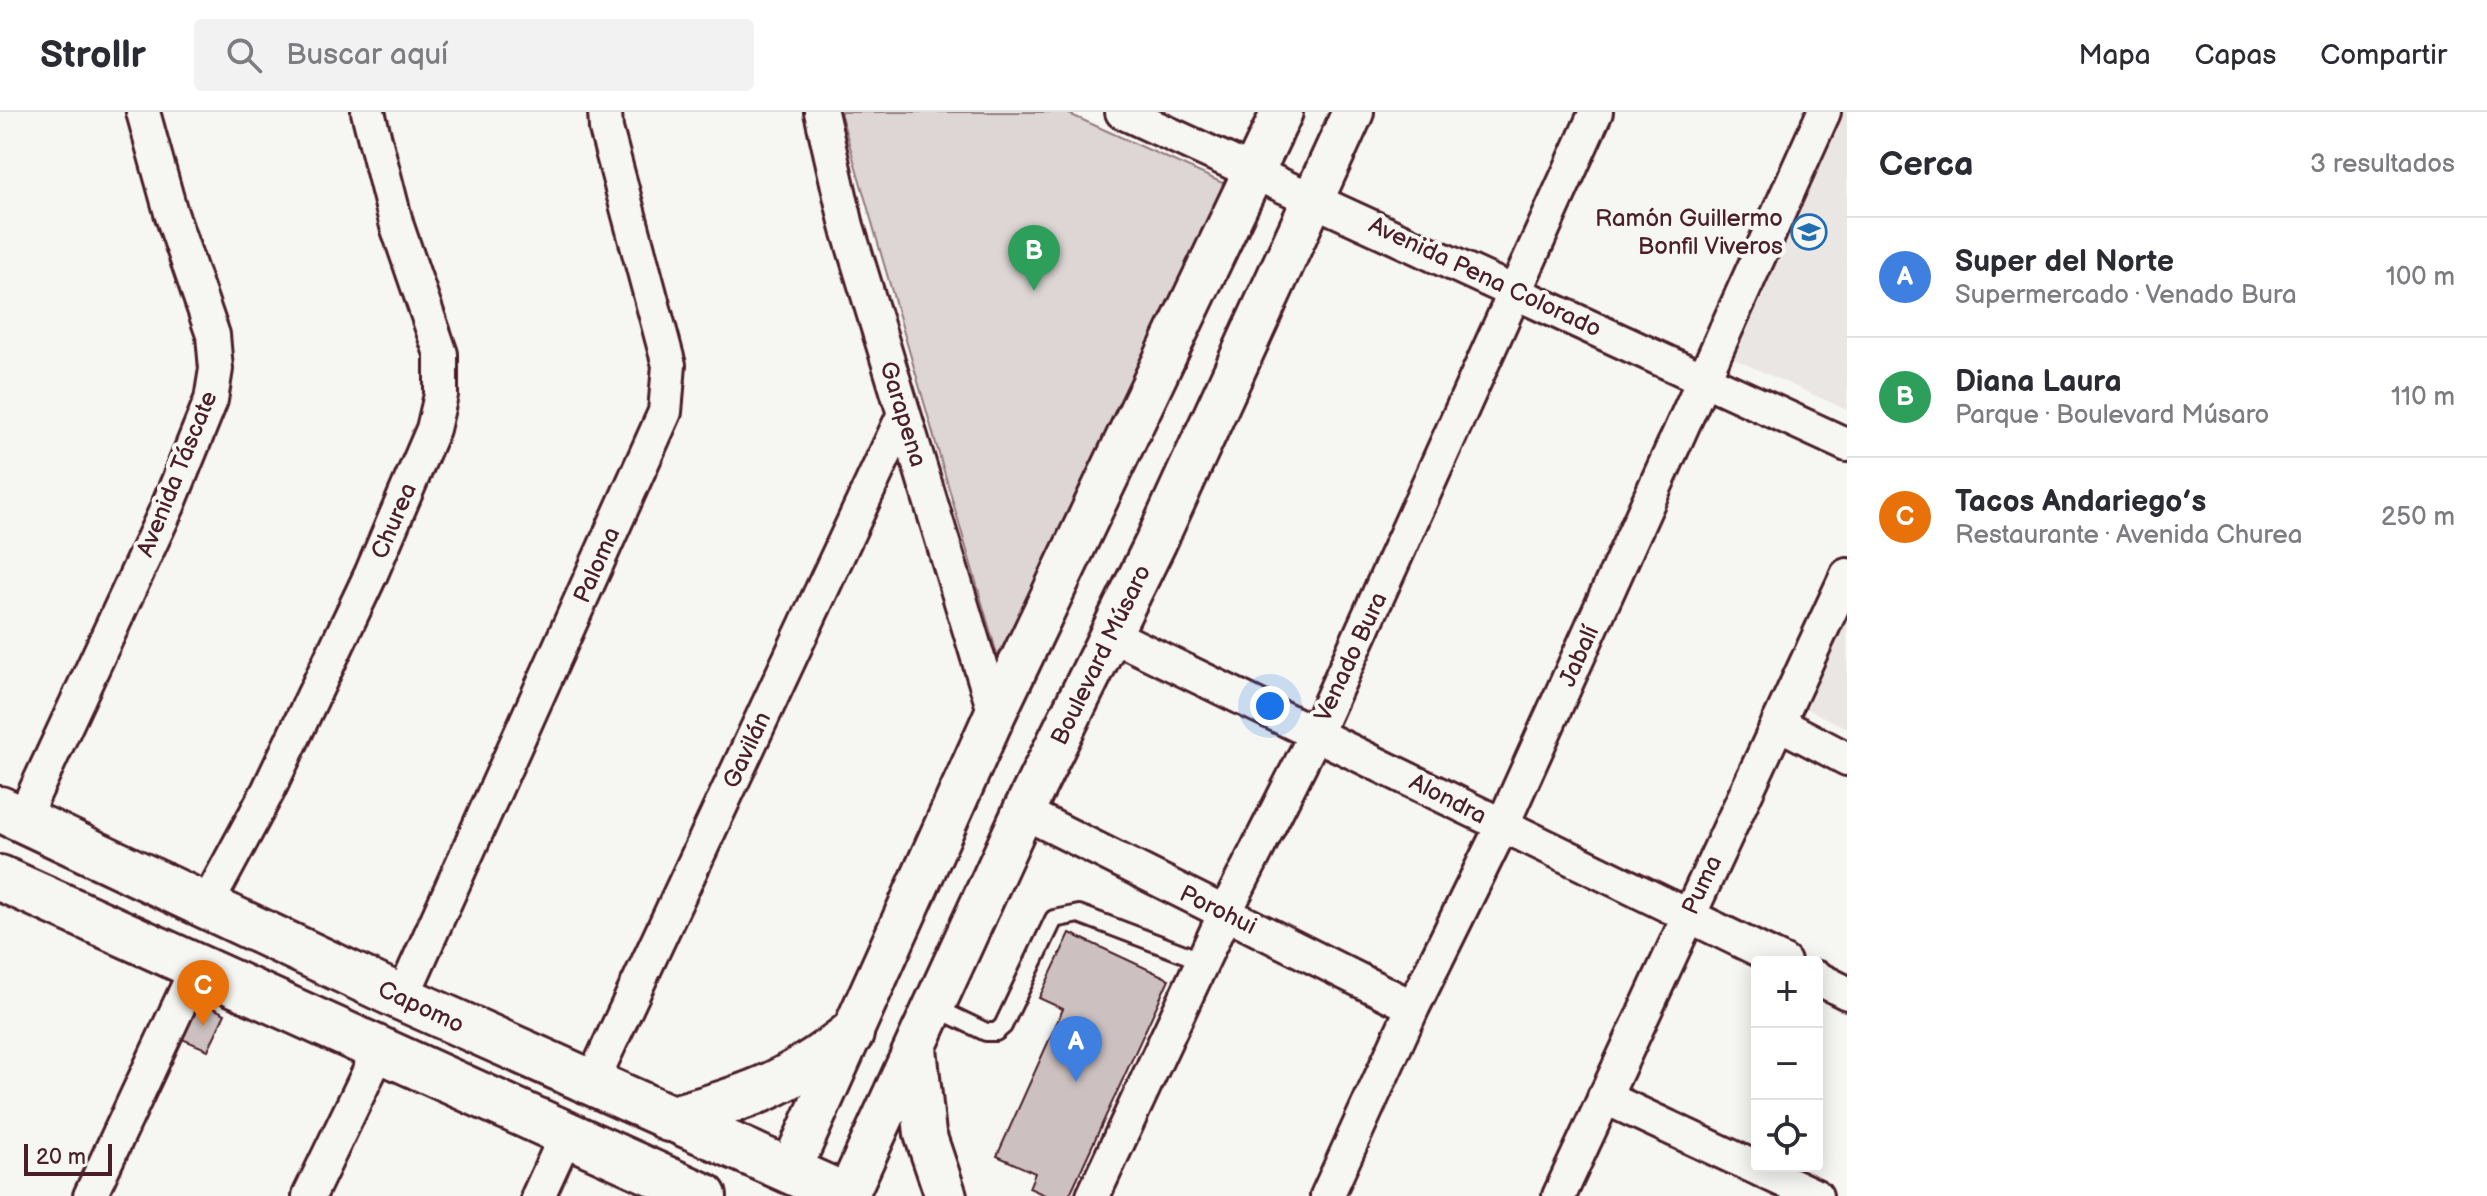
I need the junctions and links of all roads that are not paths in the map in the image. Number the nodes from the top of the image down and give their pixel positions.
1 (143, 112) edge
2 (368, 112) edge
3 (605, 112) edge
4 (821, 112) edge
5 (1122, 112) edge
6 (1282, 112) edge
7 (1353, 112) edge
8 (1596, 112) edge
9 (1824, 112) edge
10 (1254, 170) junction
11 (1313, 197) junction
12 (1515, 293) junction
13 (1702, 379) junction
14 (903, 416) junction
15 (1847, 445) edge
16 (1847, 575) edge
17 (1112, 635) junction
18 (995, 714) junction
19 (1778, 723) junction
20 (1316, 733) junction
21 (1847, 759) edge
22 (1023, 812) junction
23 (11, 815) edge
24 (1502, 826) junction
25 (0, 878) edge
26 (206, 906) junction
27 (1225, 913) junction
28 (1688, 915) junction
29 (1772, 956) edge
30 (1203, 961) junction
31 (196, 969) junction
32 (1823, 981) edge
33 (1847, 993) edge
34 (402, 998) junction
35 (933, 1007) junction
36 (1413, 1007) junction
37 (851, 1034) junction
38 (916, 1046) junction
39 (380, 1049) junction
40 (591, 1084) junction
41 (1604, 1097) junction
42 (669, 1119) junction
43 (567, 1133) junction
44 (614, 1154) junction
45 (784, 1183) edge
46 (1800, 1193) edge
47 (90, 1196) edge
48 (309, 1196) edge
49 (538, 1196) edge
50 (649, 1196) edge
51 (704, 1196) edge
52 (846, 1196) edge
53 (946, 1196) edge
54 (1093, 1196) edge
55 (1327, 1196) edge
56 (1559, 1196) edge

1 - 23 street, Avenida Táscate
2 - 26 street, Churea
3 - 34 street, Paloma
4 - 14 street, Garapena
5 - 10 street, Avenida Pena Colorado
6 - 10 street
7 - 11 street, Boulevard Músaro
8 - 12 street, Venado Bura
9 - 13 street, Jabalí
10 - 11 street, Avenida Pena Colorado
10 - 18 street
11 - 12 street, Avenida Pena Colorado
11 - 17 street, Boulevard Músaro
12 - 13 street, Avenida Pena Colorado
12 - 20 street, Venado Bura
13 - 15 street, Avenida Pena Colorado
13 - 24 street, Jabalí
14 - 18 street, Garapena
14 - 40 street, Gavilán
16 - 19 street, Puma
17 - 20 street, Alondra
17 - 22 street, Boulevard Músaro
18 - 37 street
19 - 21 street
19 - 28 street, Puma
20 - 24 street, Alondra
20 - 27 street, Venado Bura
22 - 27 street, Porohui
22 - 35 street, Boulevard Músaro
23 - 26 main road, Capomo
24 - 28 street, Alondra
24 - 36 street, Jabalí
25 - 31 main road
26 - 34 main road, Capomo
27 - 30 street, Venado Bura
27 - 36 street, Porohui
28 - 29 street, Alondra
28 - 41 street, Puma
30 - 35 lane
30 - 54 street, Venado Bura
31 - 39 main road
31 - 47 street
32 - 33 street
34 - 40 main road, Capomo
35 - 38 street, Boulevard Músaro
36 - 55 street, Jabalí
37 - 42 main road
37 - 45 street
38 - 52 street, Boulevard Músaro
38 - 53 street
39 - 43 main road
39 - 48 street
40 - 42 main road, Capomo
41 - 46 street
41 - 56 street, Puma
42 - 45 main road, Capomo
43 - 44 main road
43 - 49 street
44 - 50 main road
44 - 51 main road
45 - 52 main road, Capomo

